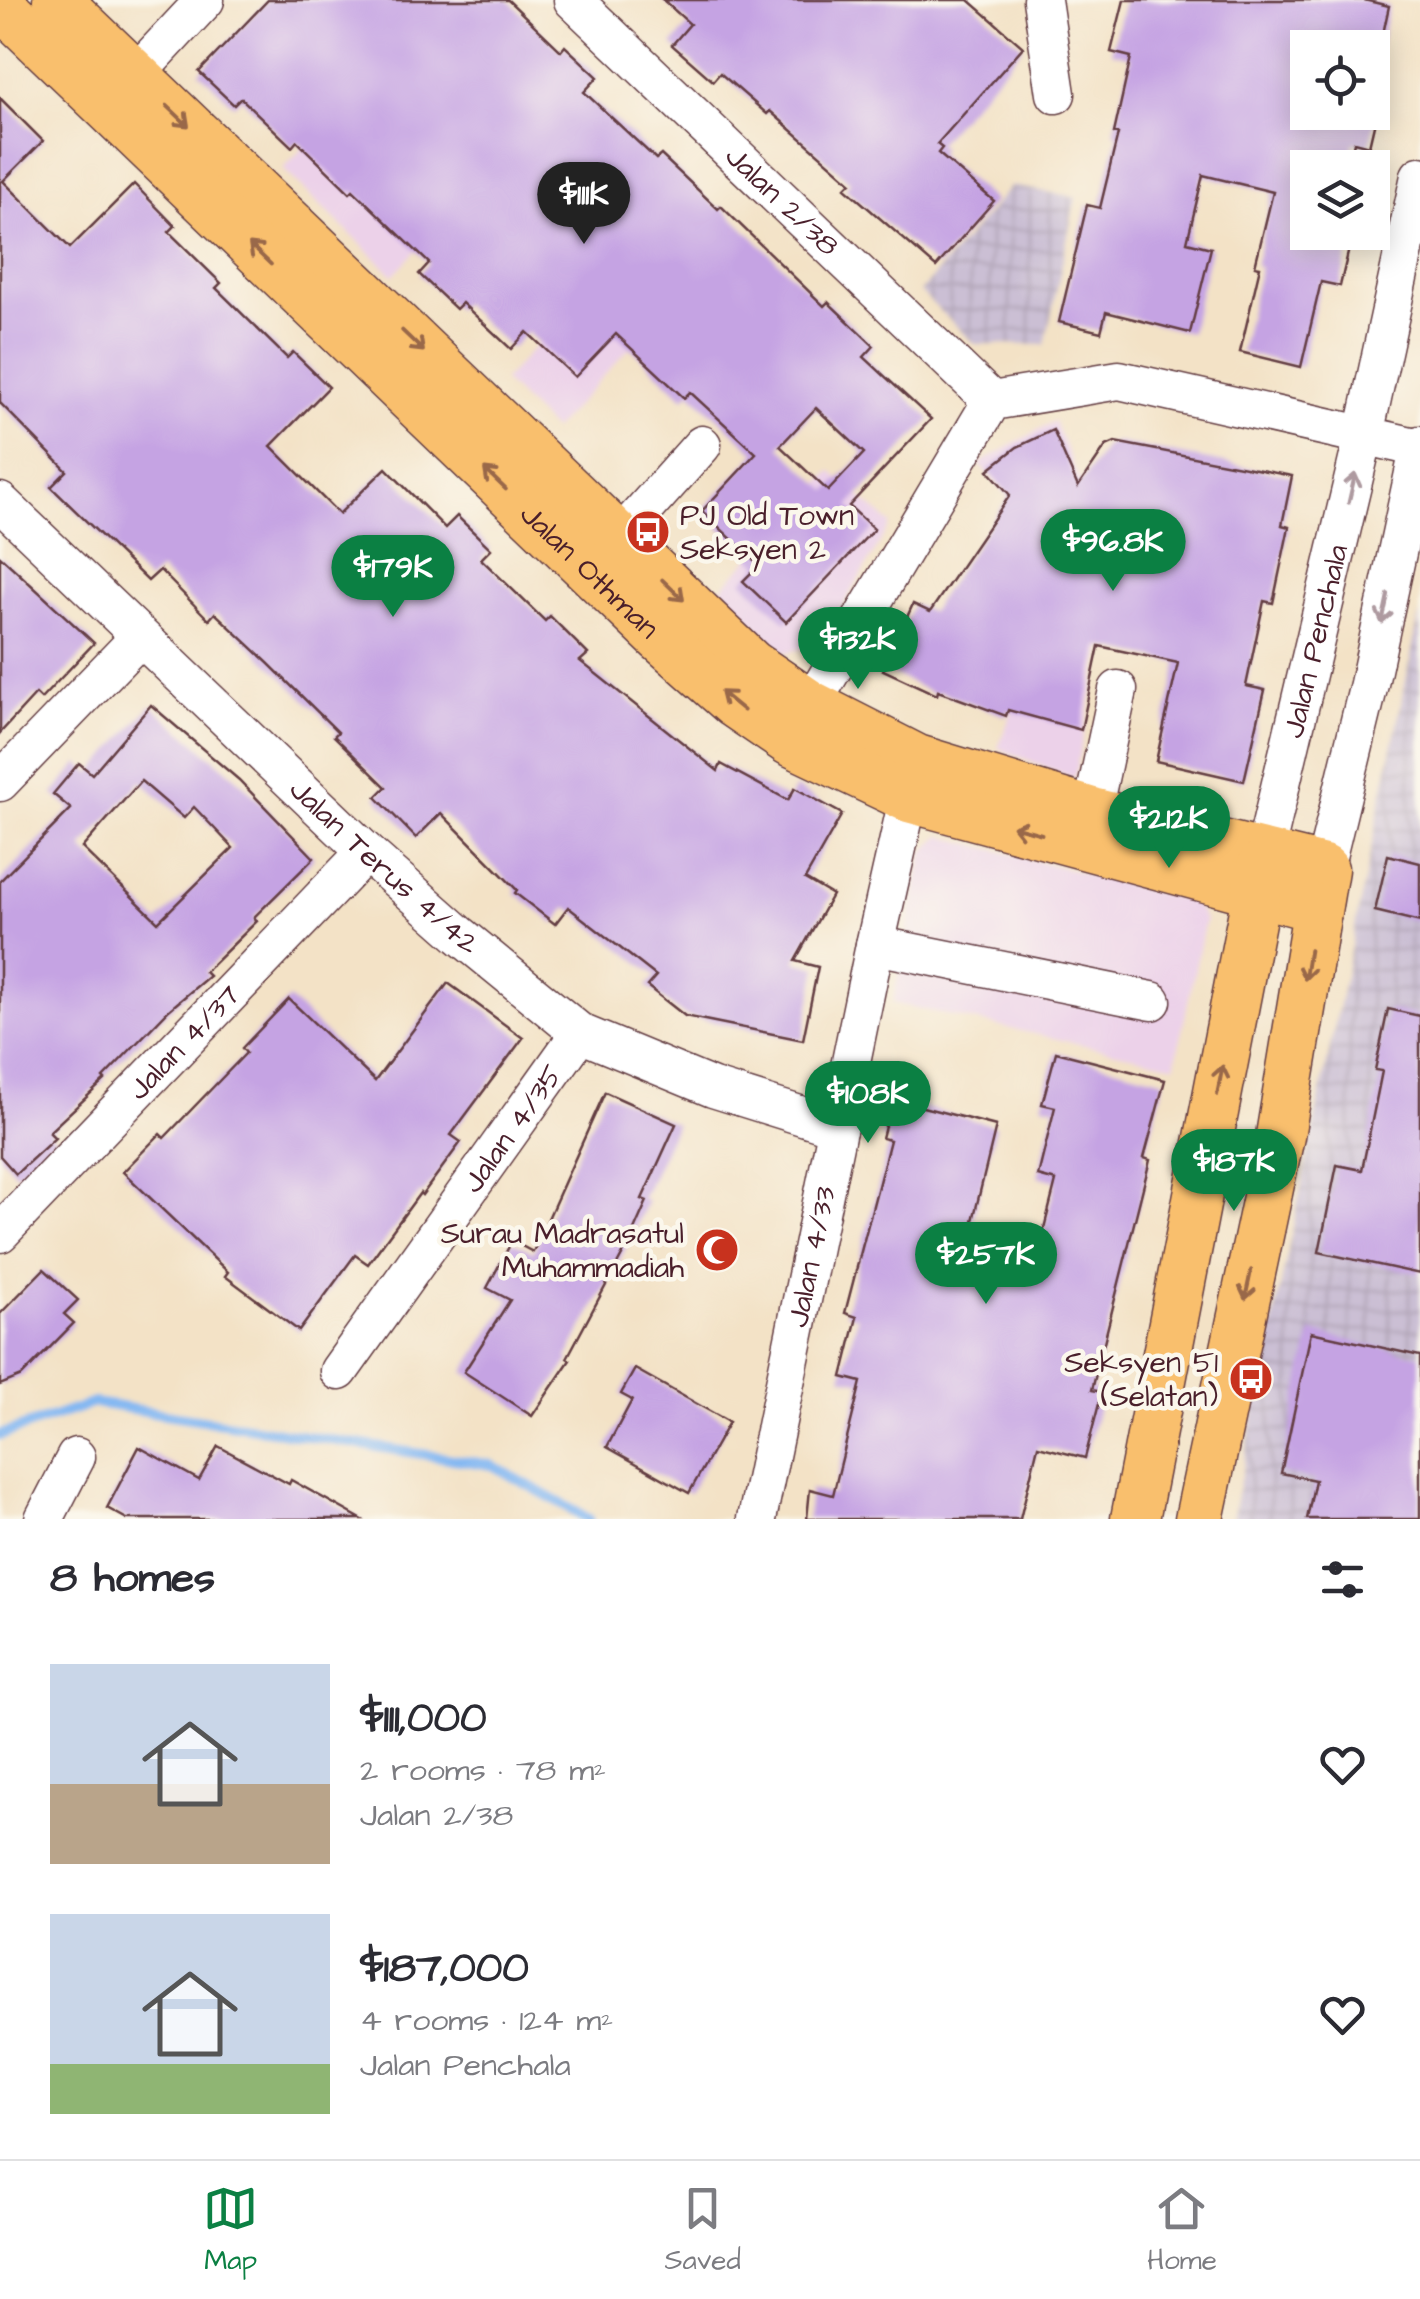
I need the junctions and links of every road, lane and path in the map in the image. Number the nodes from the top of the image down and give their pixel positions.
1 (58, 0) edge
2 (205, 0) edge
3 (573, 0) edge
4 (1042, 0) edge
5 (0, 4) edge
6 (135, 74) junction
7 (1056, 94) dead end
8 (1420, 176) edge
9 (992, 401) junction
10 (1364, 436) junction
11 (702, 444) dead end
12 (1420, 447) edge
13 (0, 502) edge
14 (619, 538) junction
15 (140, 637) junction
16 (1118, 690) dead end
17 (800, 723) junction
18 (913, 779) junction
19 (0, 782) edge
20 (1092, 812) junction
21 (366, 852) junction
22 (1260, 874) junction
23 (1320, 889) junction
24 (875, 945) junction
25 (1152, 1001) dead end
26 (580, 1034) junction
27 (838, 1127) junction
28 (0, 1233) edge
29 (339, 1371) dead end
30 (76, 1457) dead end
31 (44, 1519) edge
32 (758, 1519) edge
33 (1136, 1519) edge
34 (1198, 1519) edge

1 - 6 main road, Jalan Othman
2 - 6 street
3 - 9 street, Jalan 2/38
4 - 7 street
17 -> 5 main road, Jalan Othman
6 -> 14 main road, Jalan Othman
8 - 10 street, Jalan Penchala
9 - 10 street
9 - 17 street
10 - 12 street
22 -> 10 street, Jalan Penchala
11 - 14 street
12 -> 23 street, Jalan Penchala
13 - 15 street, Jalan Terus 4/42
14 -> 17 main road, Jalan Othman
15 - 19 street
15 - 21 street, Jalan Terus 4/42
16 - 20 street
17 - 18 main road, Jalan Othman
18 - 20 main road, Jalan Othman
22 -> 18 main road, Jalan Othman
18 - 24 street, Jalan 4/33
20 - 22 main road, Jalan Othman
21 - 26 street, Jalan Terus 4/42
21 - 28 street, Jalan 4/37
22 - 23 main road, Jalan Othman
33 -> 22 main road, Jalan Penchala
23 -> 34 main road, Jalan Penchala
24 - 25 street
24 - 27 street, Jalan 4/33
26 - 27 street, Jalan Terus 4/42
26 - 29 street, Jalan 4/35
27 - 32 street, Jalan 4/33
30 - 31 street

